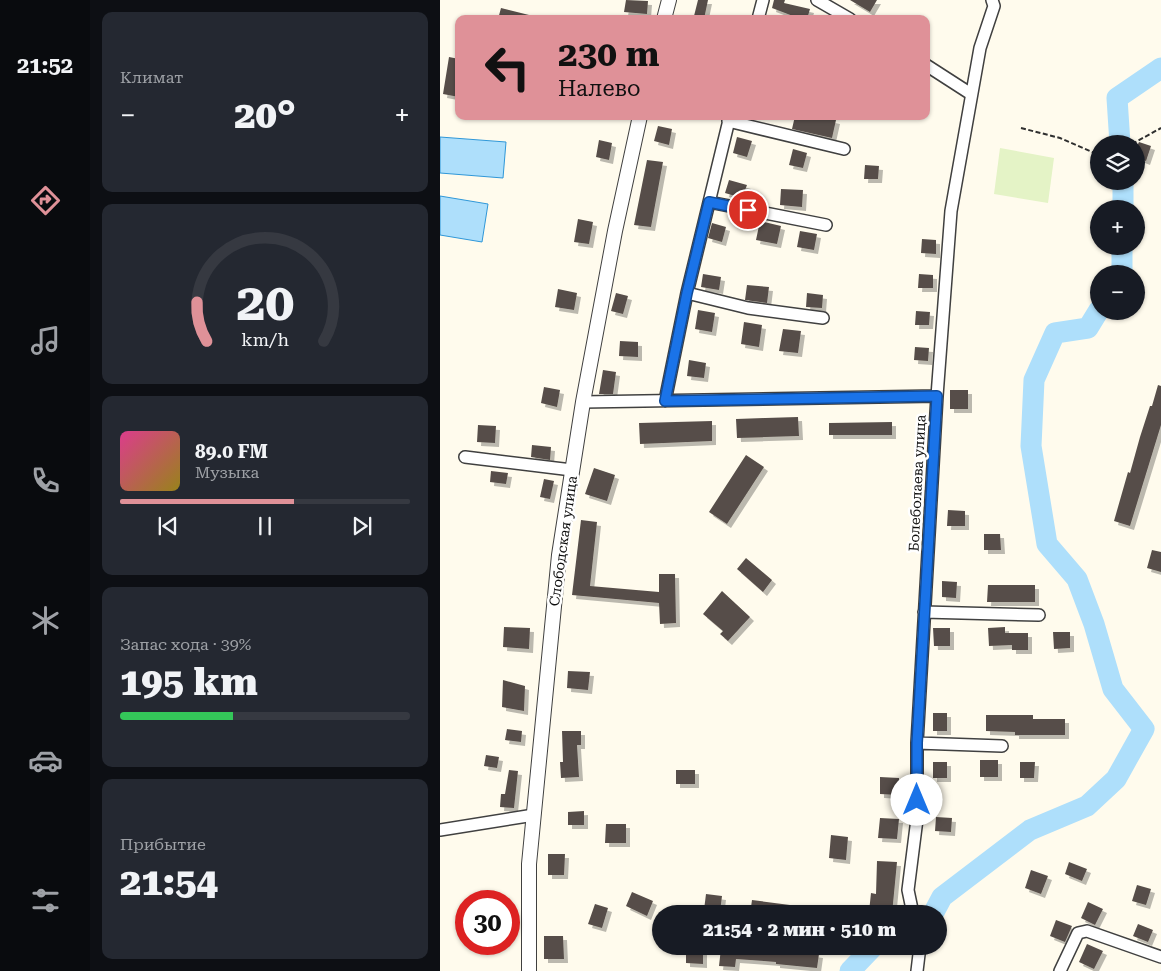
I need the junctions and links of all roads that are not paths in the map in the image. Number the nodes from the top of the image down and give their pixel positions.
1 (669, 0) edge
2 (763, 0) edge
3 (817, 0) edge
4 (992, 0) edge
5 (665, 15) edge
6 (759, 15) edge
7 (843, 15) edge
8 (930, 68) edge
9 (972, 94) junction
10 (639, 120) edge
11 (729, 120) edge
12 (736, 120) edge
13 (844, 149) dead end
14 (709, 202) junction
15 (826, 225) dead end
16 (687, 293) junction
17 (823, 318) dead end
18 (937, 396) junction
19 (665, 401) junction
20 (583, 402) junction
21 (465, 457) dead end
22 (572, 470) junction
23 (924, 612) junction
24 (1040, 615) dead end
25 (917, 743) junction
26 (1002, 746) dead end
27 (534, 815) junction
28 (440, 830) edge
29 (911, 905) edge
30 (919, 955) edge
31 (1161, 957) edge
32 (530, 971) edge
33 (917, 971) edge
34 (1060, 971) edge

1 - 5 street
2 - 6 street
3 - 7 street
4 - 9 street, Болеболаева улица
8 - 9 street
9 - 18 street, Болеболаева улица
10 - 20 street, Слободская улица
11 - 14 street
12 - 13 street
14 - 15 street
14 - 16 street
16 - 17 street
16 - 19 street
18 - 19 street
18 - 23 street, Болеболаева улица
19 - 20 street
20 - 22 street, Слободская улица
21 - 22 street
22 - 27 street, Слободская улица
23 - 24 street
23 - 25 street, Болеболаева улица
25 - 26 street
25 - 29 street, Болеболаева улица
27 - 28 street
27 - 32 street, Слободская улица
30 - 33 street
31 - 34 street

